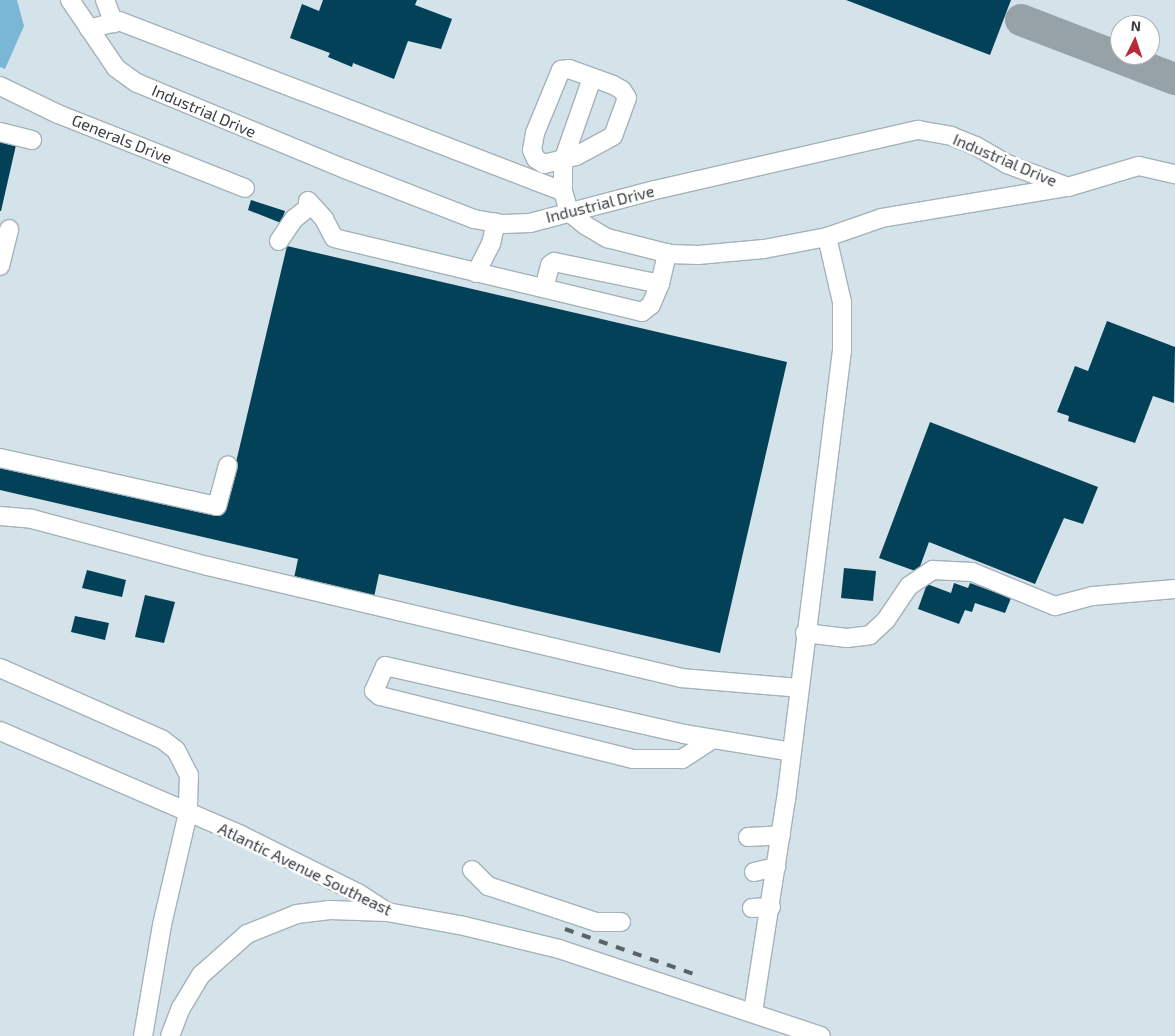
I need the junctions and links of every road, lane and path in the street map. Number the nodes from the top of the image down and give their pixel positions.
1 (70, 0) edge
2 (105, 0) edge
3 (114, 23) junction
4 (89, 29) junction
5 (592, 78) junction
6 (0, 86) edge
7 (0, 132) edge
8 (32, 140) dead end
9 (563, 161) junction
10 (1175, 174) edge
11 (1068, 187) junction
12 (245, 188) dead end
13 (563, 191) junction
14 (569, 212) junction
15 (496, 223) junction
16 (9, 229) dead end
17 (827, 237) junction
18 (279, 241) dead end
19 (667, 253) junction
20 (0, 266) edge
21 (476, 273) junction
22 (660, 284) junction
23 (544, 288) junction
24 (0, 458) edge
25 (228, 465) dead end
26 (0, 516) edge
27 (1175, 588) edge
28 (805, 633) junction
29 (0, 668) edge
30 (799, 688) junction
31 (0, 730) edge
32 (713, 739) junction
33 (791, 752) junction
34 (188, 813) junction
35 (781, 835) junction
36 (748, 837) dead end
37 (776, 867) junction
38 (490, 868) dead end
39 (754, 872) dead end
40 (771, 907) junction
41 (752, 908) dead end
42 (387, 912) junction
43 (621, 922) dead end
44 (753, 1012) junction
45 (143, 1036) edge
46 (170, 1036) edge
47 (821, 1036) edge

1 - 4 street, Industrial Drive
2 - 3 street
3 - 4 street
3 - 13 street
4 - 15 street, Industrial Drive
5 - 9 street
5 - 9 street
5 - 9 street
6 - 12 street, Generals Drive
7 - 8 street
9 - 13 street
10 - 11 street, Industrial Drive
11 - 14 street, Industrial Drive
11 - 17 street
13 - 14 street
14 - 15 street, Industrial Drive
14 - 19 street
15 - 21 street
16 - 20 street
17 - 19 street
17 - 28 street
18 - 21 street
19 - 22 street
21 - 23 street
22 - 23 street
22 - 23 street
24 - 25 street
26 - 30 street
27 - 28 street
28 - 30 street
29 - 34 street
30 - 33 street
31 - 34 street, Atlantic Avenue Southeast
32 - 32 street
32 - 33 street
33 - 35 street
34 - 42 street, Atlantic Avenue Southeast
34 - 45 street
35 - 36 street
35 - 37 street
37 - 39 street
37 - 40 street
38 - 43 street
40 - 41 street
40 - 44 street
42 - 44 street, Atlantic Avenue Southeast
42 - 46 street
44 - 47 street, Atlantic Avenue Southeast

